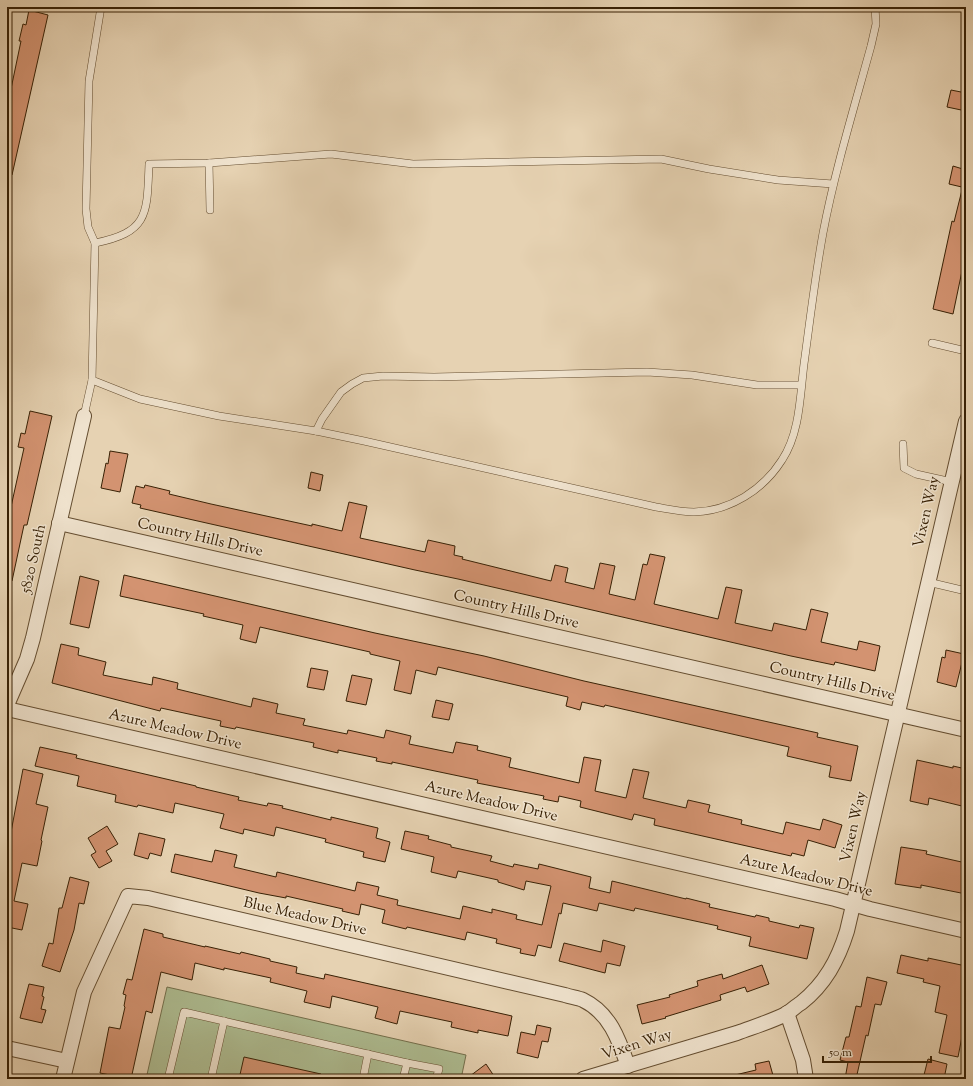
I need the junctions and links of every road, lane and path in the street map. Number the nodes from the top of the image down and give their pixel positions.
1 (101, 7) edge
2 (875, 7) edge
3 (209, 163) junction
4 (833, 184) junction
5 (210, 210) dead end
6 (95, 243) junction
7 (932, 343) dead end
8 (966, 351) edge
9 (92, 380) junction
10 (801, 385) junction
11 (84, 416) joint
12 (966, 420) edge
13 (316, 431) junction
14 (903, 444) dead end
15 (952, 482) junction
16 (59, 524) junction
17 (928, 582) junction
18 (966, 591) edge
19 (7, 706) edge
20 (7, 709) edge
21 (898, 714) junction
22 (966, 730) edge
23 (854, 904) junction
24 (966, 931) edge
25 (787, 1013) junction
26 (224, 1021) junction
27 (7, 1048) edge
28 (368, 1054) junction
29 (68, 1061) junction
30 (407, 1063) junction
31 (628, 1066) junction
32 (63, 1079) edge
33 (168, 1079) edge
34 (211, 1079) edge
35 (363, 1079) edge
36 (403, 1079) edge
37 (436, 1079) edge
38 (583, 1079) edge
39 (806, 1079) edge

1 - 6 lane
2 - 4 lane
3 - 4 lane
3 - 5 lane
3 - 6 lane
4 - 10 lane
6 - 9 lane
7 - 8 lane
9 - 11 lane
9 - 13 lane
10 - 13 lane
10 - 13 lane
11 - 16 street, 5820 South
12 - 15 street, Vixen Way
14 - 15 lane
15 - 17 street, Vixen Way
16 - 19 street, 5820 South
16 - 21 street, Country Hills Drive
17 - 18 lane
17 - 21 street, Vixen Way
20 - 23 street, Azure Meadow Drive
21 - 22 street, Country Hills Drive
21 - 23 street, Vixen Way
23 - 24 street, Azure Meadow Drive
23 - 25 street, Vixen Way
25 - 31 street, Vixen Way
25 - 39 street
26 - 28 lane
26 - 33 lane
26 - 34 lane
27 - 29 street
28 - 30 lane
28 - 35 lane
29 - 31 street, Blue Meadow Drive
29 - 32 street, Blue Meadow Drive
30 - 36 lane
30 - 37 lane
31 - 38 street, Vixen Way

